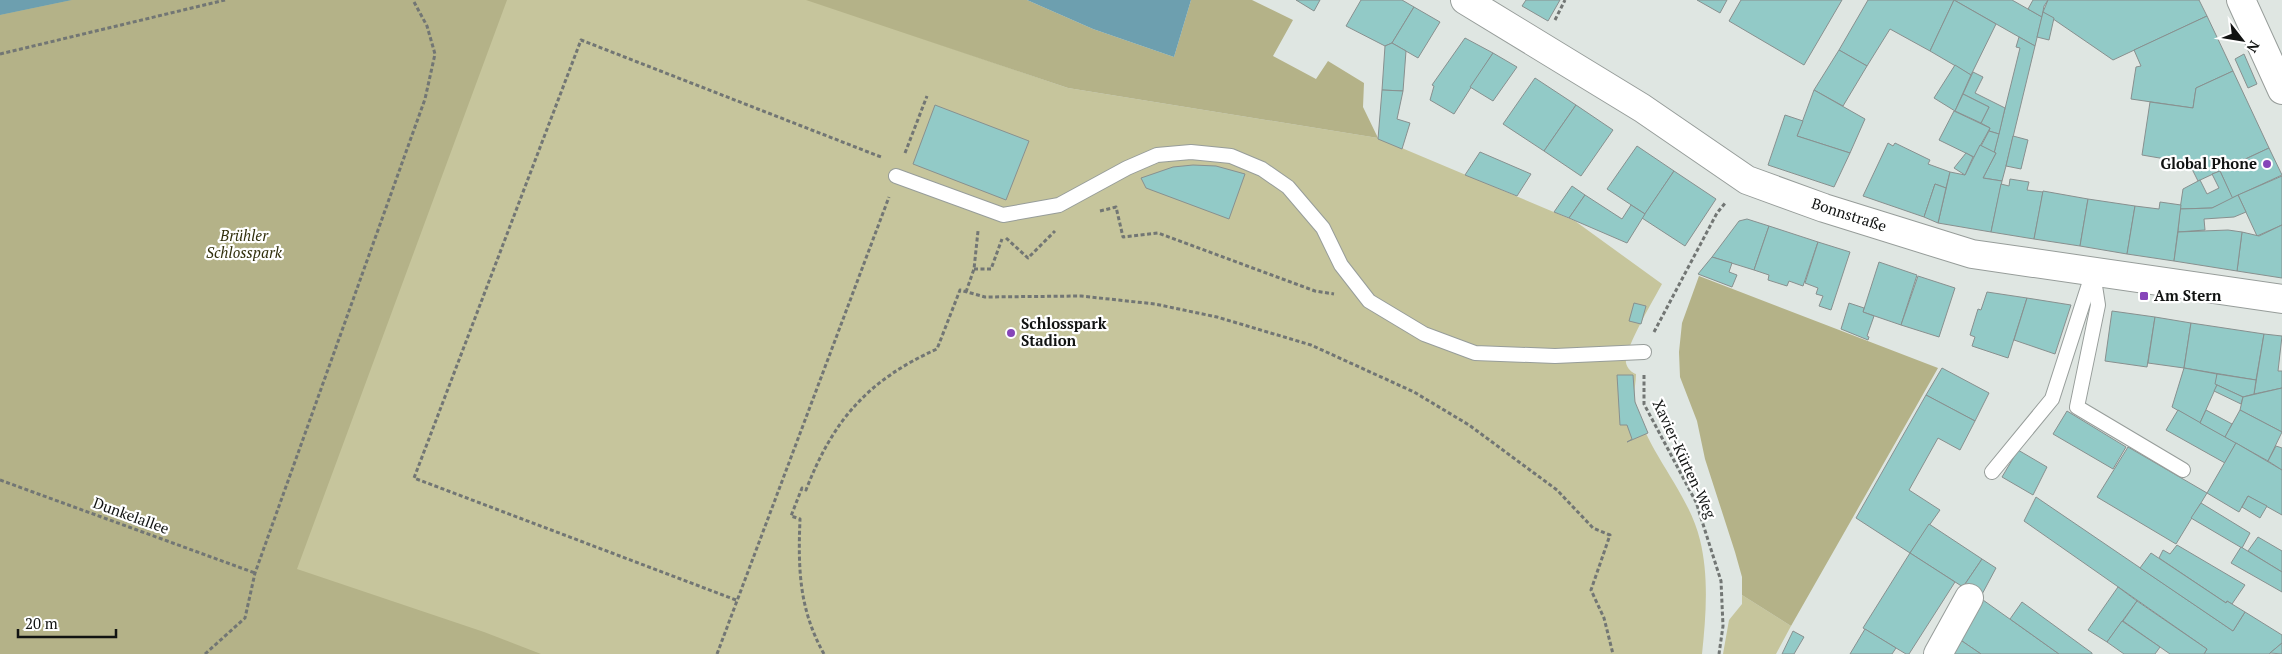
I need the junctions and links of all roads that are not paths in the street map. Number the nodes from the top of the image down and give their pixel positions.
1 (1465, 0) edge
2 (2240, 0) edge
3 (2282, 90) edge
4 (898, 170) road end
5 (2093, 273) junction
6 (2282, 299) edge
7 (1644, 352) road end
8 (2183, 470) dead end
9 (1992, 472) dead end
10 (1969, 598) dead end
11 (1938, 654) edge

1 - 5 street, Bonnstraße
2 - 3 street
4 - 7 lane
5 - 6 street, Bonnstraße
5 - 8 lane
5 - 9 lane
10 - 11 street

